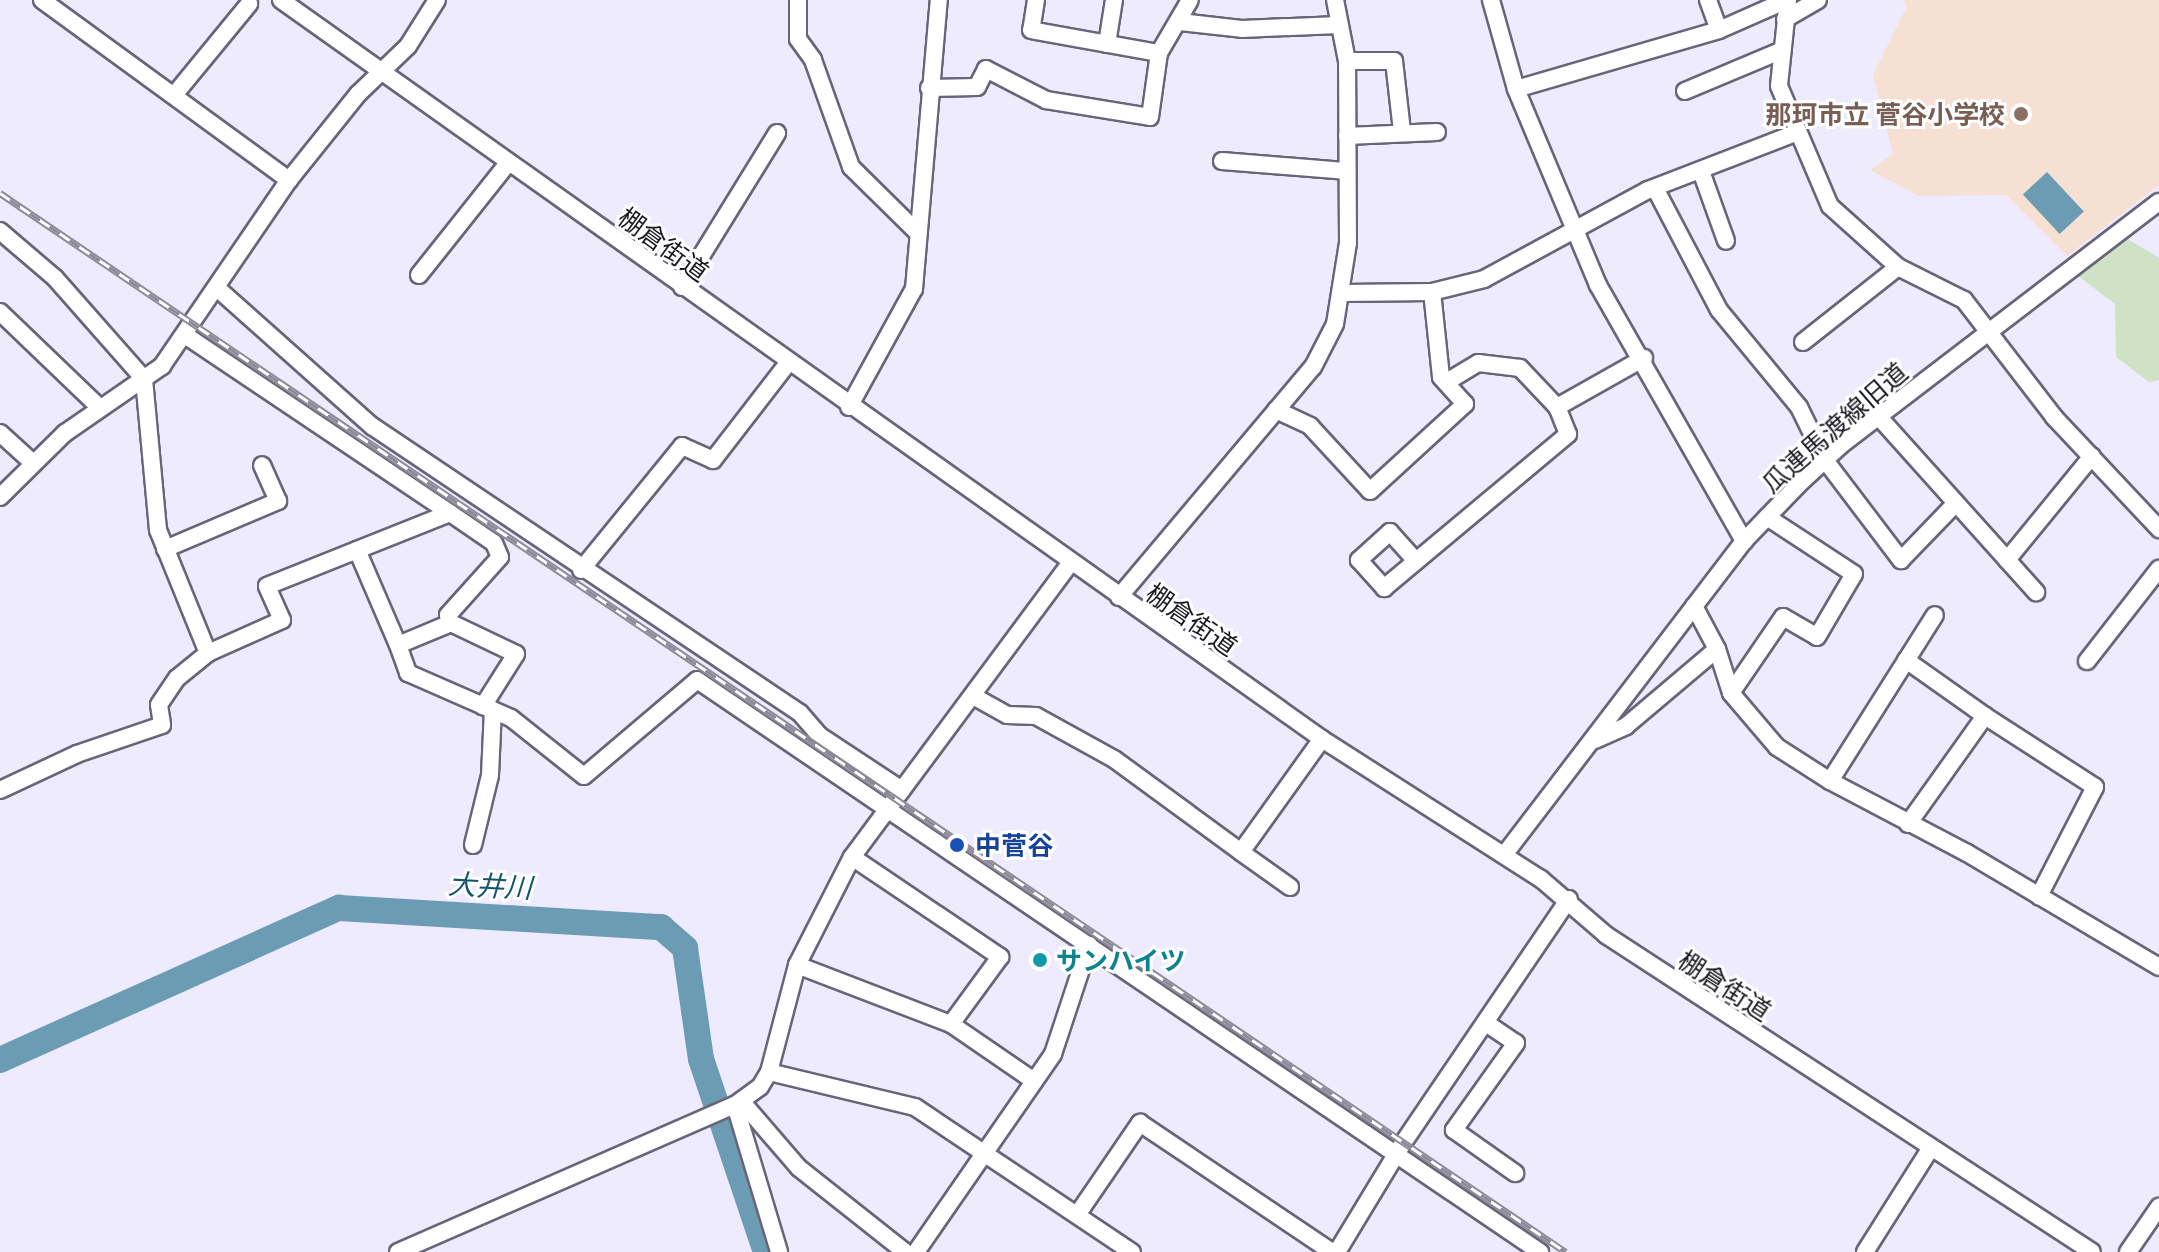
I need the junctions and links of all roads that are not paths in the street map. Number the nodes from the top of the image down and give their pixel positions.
1 (42, 0) edge
2 (281, 0) edge
3 (437, 0) edge
4 (798, 0) edge
5 (939, 0) edge
6 (1036, 0) edge
7 (1114, 0) edge
8 (1190, 0) edge
9 (1335, 0) edge
10 (1491, 0) edge
11 (1708, 0) edge
12 (1788, 0) edge
13 (1818, 0) edge
14 (249, 4) dead end
15 (1785, 19) junction
16 (1180, 22) junction
17 (1339, 25) junction
18 (1719, 30) junction
19 (1107, 44) junction
20 (1780, 51) junction
21 (1159, 53) junction
22 (1347, 61) junction
23 (384, 74) junction
24 (929, 88) junction
25 (1516, 89) junction
26 (1685, 91) dead end
27 (175, 94) junction
28 (1402, 131) junction
29 (1437, 132) dead end
30 (1798, 132) junction
31 (777, 133) dead end
32 (1347, 136) junction
33 (1222, 161) dead end
34 (509, 162) junction
35 (1345, 171) junction
36 (1701, 171) junction
37 (289, 180) junction
38 (1655, 188) junction
39 (2159, 202) edge
40 (1577, 230) junction
41 (0, 231) edge
42 (916, 231) junction
43 (1726, 241) dead end
44 (1898, 267) junction
45 (419, 275) dead end
46 (682, 287) junction
47 (217, 288) junction
48 (1432, 292) junction
49 (1343, 293) junction
50 (0, 312) edge
51 (1991, 329) junction
52 (185, 335) junction
53 (1803, 342) dead end
54 (1644, 358) junction
55 (788, 363) junction
56 (144, 379) junction
57 (1446, 382) junction
58 (849, 407) junction
59 (1557, 407) junction
60 (100, 408) junction
61 (1276, 410) junction
62 (1878, 416) junction
63 (0, 433) edge
64 (2092, 456) junction
65 (1825, 460) junction
66 (33, 463) junction
67 (262, 465) dead end
68 (0, 497) edge
69 (1956, 503) junction
70 (450, 513) junction
71 (1767, 517) junction
72 (2159, 529) edge
73 (1744, 541) junction
74 (165, 549) junction
75 (357, 550) junction
76 (2007, 560) junction
77 (1416, 561) dead end
78 (1070, 563) junction
79 (2159, 569) edge
80 (581, 570) junction
81 (2036, 592) dead end
82 (1119, 597) junction
83 (1694, 606) junction
84 (1935, 615) dead end
85 (451, 623) junction
86 (398, 645) junction
87 (1717, 649) junction
88 (208, 653) junction
89 (1906, 660) junction
90 (2087, 661) dead end
91 (1731, 693) junction
92 (973, 696) junction
93 (488, 708) junction
94 (1985, 716) junction
95 (1322, 739) junction
96 (1593, 741) junction
97 (1830, 781) junction
98 (0, 790) edge
99 (902, 790) junction
100 (886, 811) junction
101 (1908, 824) junction
102 (473, 845) dead end
103 (1241, 852) junction
104 (1504, 855) junction
105 (852, 857) junction
106 (1290, 887) dead end
107 (2039, 896) junction
108 (1569, 899) junction
109 (1089, 945) junction
110 (797, 965) junction
111 (2159, 967) edge
112 (1486, 1023) junction
113 (951, 1024) junction
114 (769, 1072) junction
115 (1034, 1081) junction
116 (736, 1105) junction
117 (1930, 1149) junction
118 (983, 1152) junction
119 (1395, 1155) junction
120 (1515, 1173) dead end
121 (2159, 1207) edge
122 (1077, 1215) junction
123 (398, 1252) edge
124 (779, 1252) edge
125 (905, 1252) edge
126 (916, 1252) edge
127 (1132, 1252) edge
128 (1335, 1252) edge
129 (1540, 1252) edge
130 (1865, 1252) edge
131 (2092, 1252) edge
132 (2128, 1252) edge

1 - 27 street
2 - 23 street, 棚倉街道
3 - 23 street
4 - 42 street
5 - 24 street
6 - 19 street
7 - 19 street
8 - 16 street
9 - 17 street
10 - 25 street
11 - 18 street
12 - 15 street
12 - 18 street
13 - 15 street
14 - 27 street
15 - 20 street
16 - 17 street
16 - 21 street
17 - 22 street
18 - 25 street
19 - 21 street
20 - 26 street
20 - 30 street
21 - 24 street
22 - 28 street
22 - 32 street
23 - 34 street, 棚倉街道
23 - 37 street
24 - 42 street
25 - 40 street
27 - 37 street
28 - 29 street
28 - 32 street
30 - 36 street
30 - 44 street
31 - 46 street
32 - 35 street
33 - 35 street
34 - 45 street
34 - 46 street, 棚倉街道
35 - 49 street
36 - 38 street
36 - 43 street
37 - 47 street
38 - 40 street
38 - 65 street
39 - 51 street, 瓜連馬渡線旧道
40 - 48 street
40 - 54 street
41 - 56 street
42 - 58 street
44 - 51 street
44 - 53 street
46 - 55 street, 棚倉街道
47 - 52 street
47 - 80 street
48 - 49 street
48 - 57 street
49 - 61 street
50 - 60 street
51 - 62 street, 瓜連馬渡線旧道
51 - 64 street
52 - 56 street
52 - 70 street
54 - 59 street
54 - 73 street
55 - 58 street, 棚倉街道
55 - 80 street
56 - 60 street
56 - 74 street
57 - 59 street
57 - 61 street
58 - 78 street, 棚倉街道
59 - 77 street
60 - 66 street
61 - 82 street
62 - 65 street, 瓜連馬渡線旧道
62 - 69 street
63 - 66 street
64 - 72 street
64 - 76 street
65 - 69 street
65 - 71 street, 瓜連馬渡線旧道
66 - 68 street
67 - 74 street
69 - 76 street
70 - 75 street
70 - 85 street
71 - 73 street, 瓜連馬渡線旧道
71 - 91 street
73 - 83 street, 瓜連馬渡線旧道
74 - 88 street
75 - 86 street
75 - 88 street
76 - 81 street
78 - 82 street, 棚倉街道
78 - 92 street
79 - 90 street
80 - 99 street
82 - 95 street, 棚倉街道
83 - 87 street
83 - 96 street, 瓜連馬渡線旧道
84 - 89 street
85 - 86 street
85 - 93 street
86 - 93 street
87 - 91 street
87 - 96 street
88 - 98 street
89 - 94 street
89 - 97 street
91 - 97 street
92 - 99 street
92 - 103 street
93 - 100 street
93 - 102 street
94 - 101 street
94 - 107 street
95 - 103 street
95 - 104 street, 棚倉街道
96 - 104 street, 瓜連馬渡線旧道
97 - 101 street
99 - 100 street
100 - 105 street
100 - 109 street
101 - 107 street
103 - 106 street
104 - 108 street, 棚倉街道
105 - 110 street
105 - 113 street
107 - 111 street
108 - 112 street
108 - 117 street, 棚倉街道
109 - 115 street
109 - 119 street
110 - 113 street
110 - 114 street
112 - 119 street
112 - 120 street
113 - 115 street
114 - 116 street
114 - 118 street
115 - 118 street
116 - 123 street
116 - 124 street
116 - 125 street
117 - 130 street
117 - 131 street, 棚倉街道
118 - 122 street
118 - 126 street
119 - 128 street
119 - 129 street
121 - 132 street
122 - 127 street
122 - 128 street

